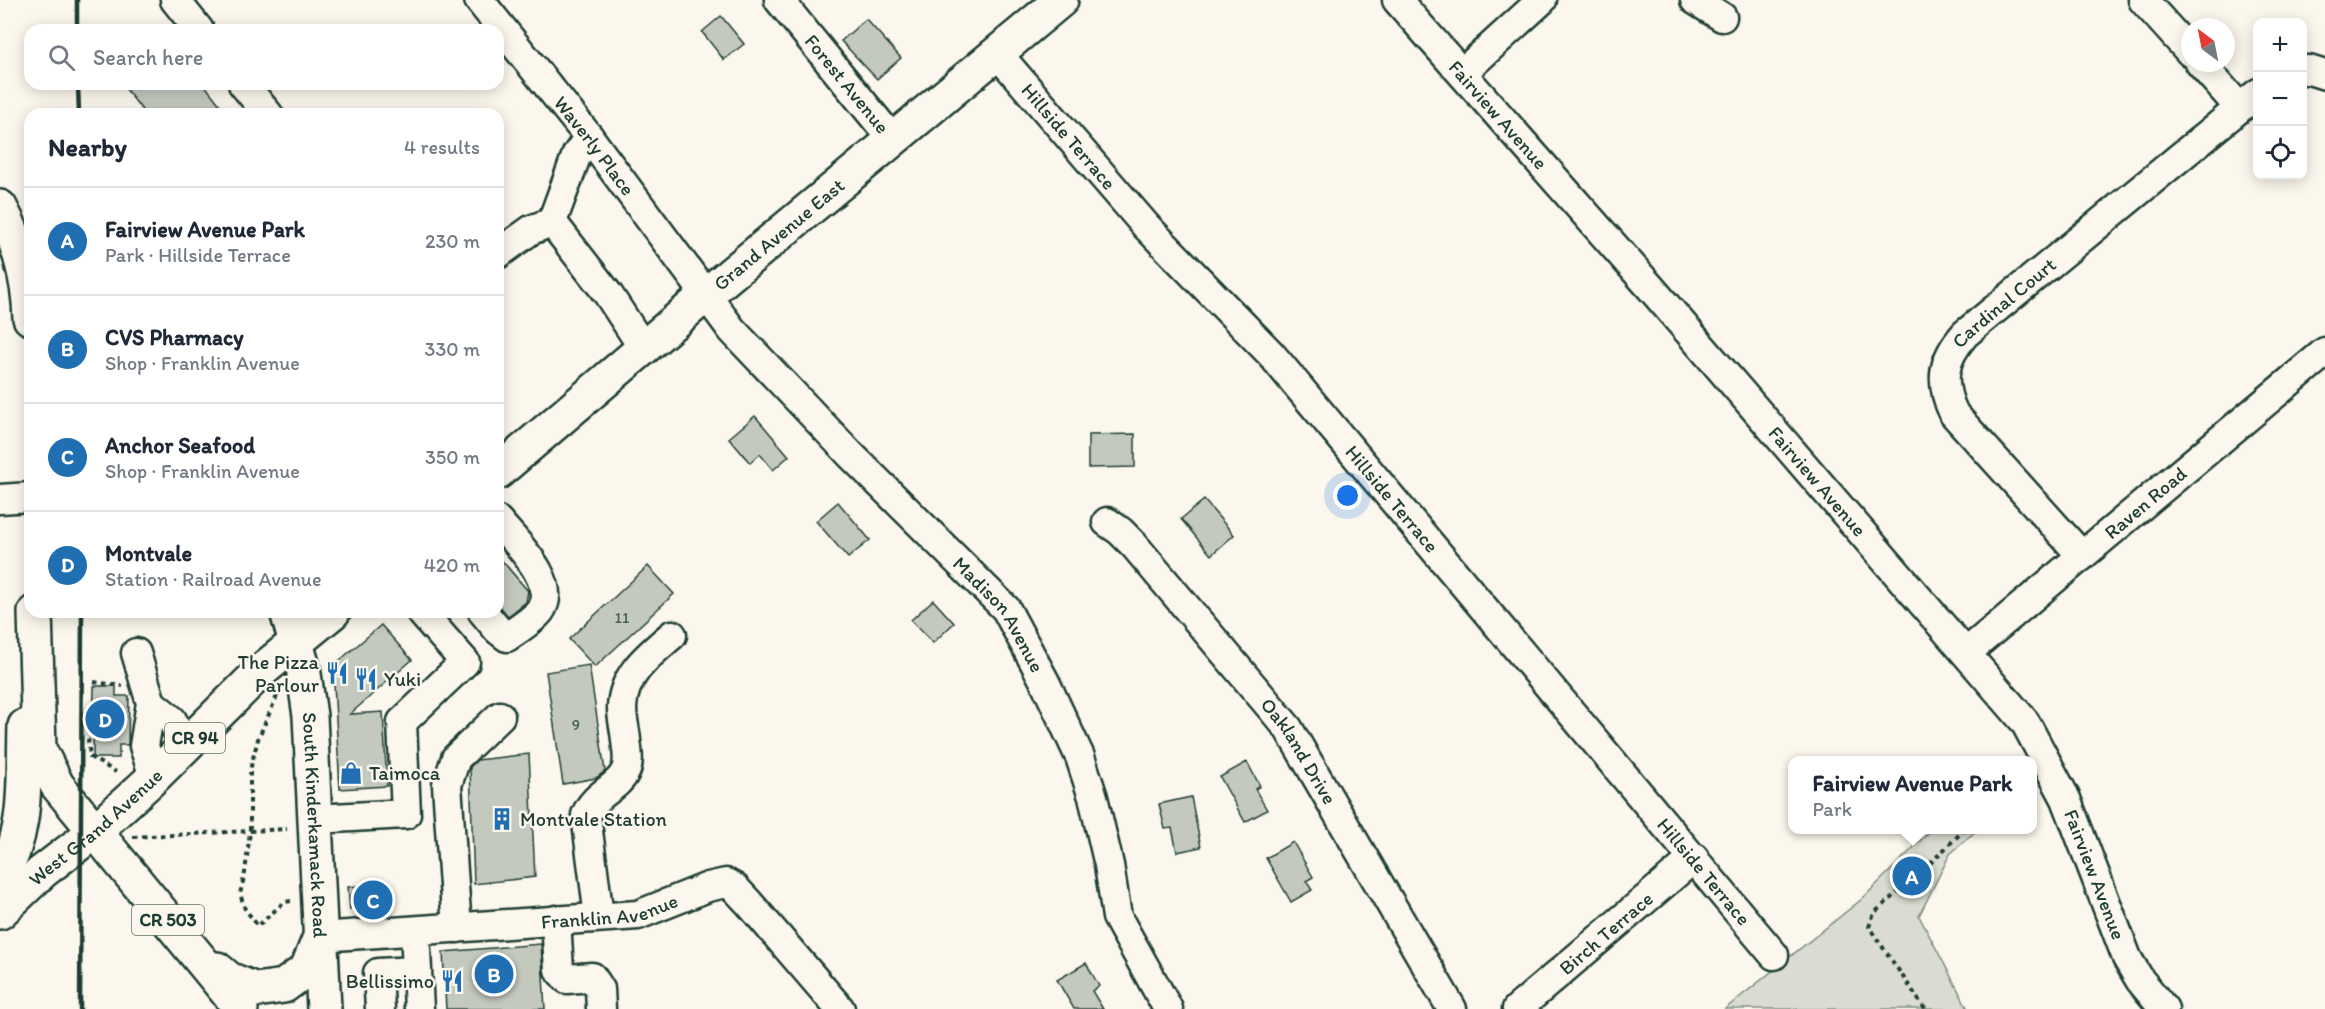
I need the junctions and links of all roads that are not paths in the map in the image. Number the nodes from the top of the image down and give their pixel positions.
1 (175, 0) edge
2 (479, 0) edge
3 (779, 0) edge
4 (1061, 0) edge
5 (1396, 0) edge
6 (1542, 0) edge
7 (1695, 0) edge
8 (2143, 0) edge
9 (1722, 17) dead end
10 (194, 24) edge
11 (498, 24) edge
12 (504, 31) edge
13 (2181, 42) edge
14 (997, 53) junction
15 (2307, 70) edge
16 (2212, 72) edge
17 (1462, 73) junction
18 (2325, 75) edge
19 (248, 90) edge
20 (2248, 100) edge
21 (263, 108) edge
22 (589, 137) junction
23 (893, 140) junction
24 (0, 200) edge
25 (0, 207) edge
26 (552, 222) junction
27 (24, 227) edge
28 (504, 250) edge
29 (24, 279) edge
30 (707, 294) junction
31 (644, 349) junction
32 (2325, 352) edge
33 (504, 466) edge
34 (24, 497) edge
35 (0, 499) edge
36 (1107, 522) dead end
37 (504, 529) edge
38 (2082, 556) junction
39 (35, 618) edge
40 (289, 618) edge
41 (326, 618) edge
42 (426, 618) edge
43 (488, 618) edge
44 (672, 635) dead end
45 (296, 644) junction
46 (136, 653) dead end
47 (1966, 653) junction
48 (37, 685) junction
49 (150, 703) junction
50 (500, 716) dead end
51 (186, 747) junction
52 (154, 777) junction
53 (301, 824) junction
54 (94, 832) junction
55 (1694, 858) junction
56 (0, 880) edge
57 (0, 912) edge
58 (599, 917) junction
59 (556, 920) junction
60 (457, 928) junction
61 (415, 931) junction
62 (320, 938) junction
63 (192, 949) junction
64 (1774, 955) dead end
65 (416, 970) junction
66 (241, 1009) edge
67 (324, 1009) edge
68 (380, 1009) edge
69 (419, 1009) edge
70 (601, 1009) edge
71 (840, 1009) edge
72 (1168, 1009) edge
73 (1452, 1009) edge
74 (1517, 1009) edge
75 (2164, 1009) edge

1 - 10 street
2 - 11 street, Waverly Place
3 - 23 street, Forest Avenue
4 - 14 main road, Grand Avenue East
5 - 17 street, Fairview Avenue
6 - 17 street
7 - 9 street
8 - 13 street
12 - 22 street, Waverly Place
14 - 23 main road, Grand Avenue East
14 - 55 street, Hillside Terrace
15 - 18 street
16 - 20 street
17 - 47 street, Fairview Avenue
19 - 21 street
20 - 38 street, Cardinal Court
22 - 26 street
22 - 30 street, Waverly Place
23 - 30 main road, Grand Avenue East
24 - 27 main road
25 - 29 main road
26 - 28 street
26 - 31 street
30 - 31 main road, Grand Avenue East
30 - 72 street, Madison Avenue
31 - 33 main road, Grand Avenue East
32 - 38 street, Raven Road
34 - 35 street
36 - 73 street, Oakland Drive
37 - 43 street
38 - 47 street, Raven Road
39 - 48 main road, CR 503
40 - 45 main road, South Kinderkamack Road
41 - 45 main road, CR 94
42 - 53 street
44 - 58 street
45 - 51 main road, West Grand Avenue / CR 94
45 - 53 main road, South Kinderkamack Road
46 - 49 street
47 - 75 street, Fairview Avenue
48 - 54 main road, CR 503
48 - 56 main road
49 - 51 street
49 - 52 street
50 - 60 street
51 - 52 main road, West Grand Avenue / CR 94
52 - 54 main road, West Grand Avenue / CR 94
53 - 62 main road, South Kinderkamack Road
54 - 57 main road, West Grand Avenue / CR 94
54 - 63 main road, CR 503
55 - 64 street, Hillside Terrace
55 - 74 street, Birch Terrace
58 - 59 street, Franklin Avenue
58 - 71 street, Franklin Avenue
59 - 60 street, Franklin Avenue
59 - 70 street
60 - 61 street, Franklin Avenue
61 - 62 street, Franklin Avenue
61 - 65 street
62 - 63 main road
62 - 67 main road, South Kinderkamack Road
63 - 66 main road, CR 503
65 - 68 street
65 - 69 street

